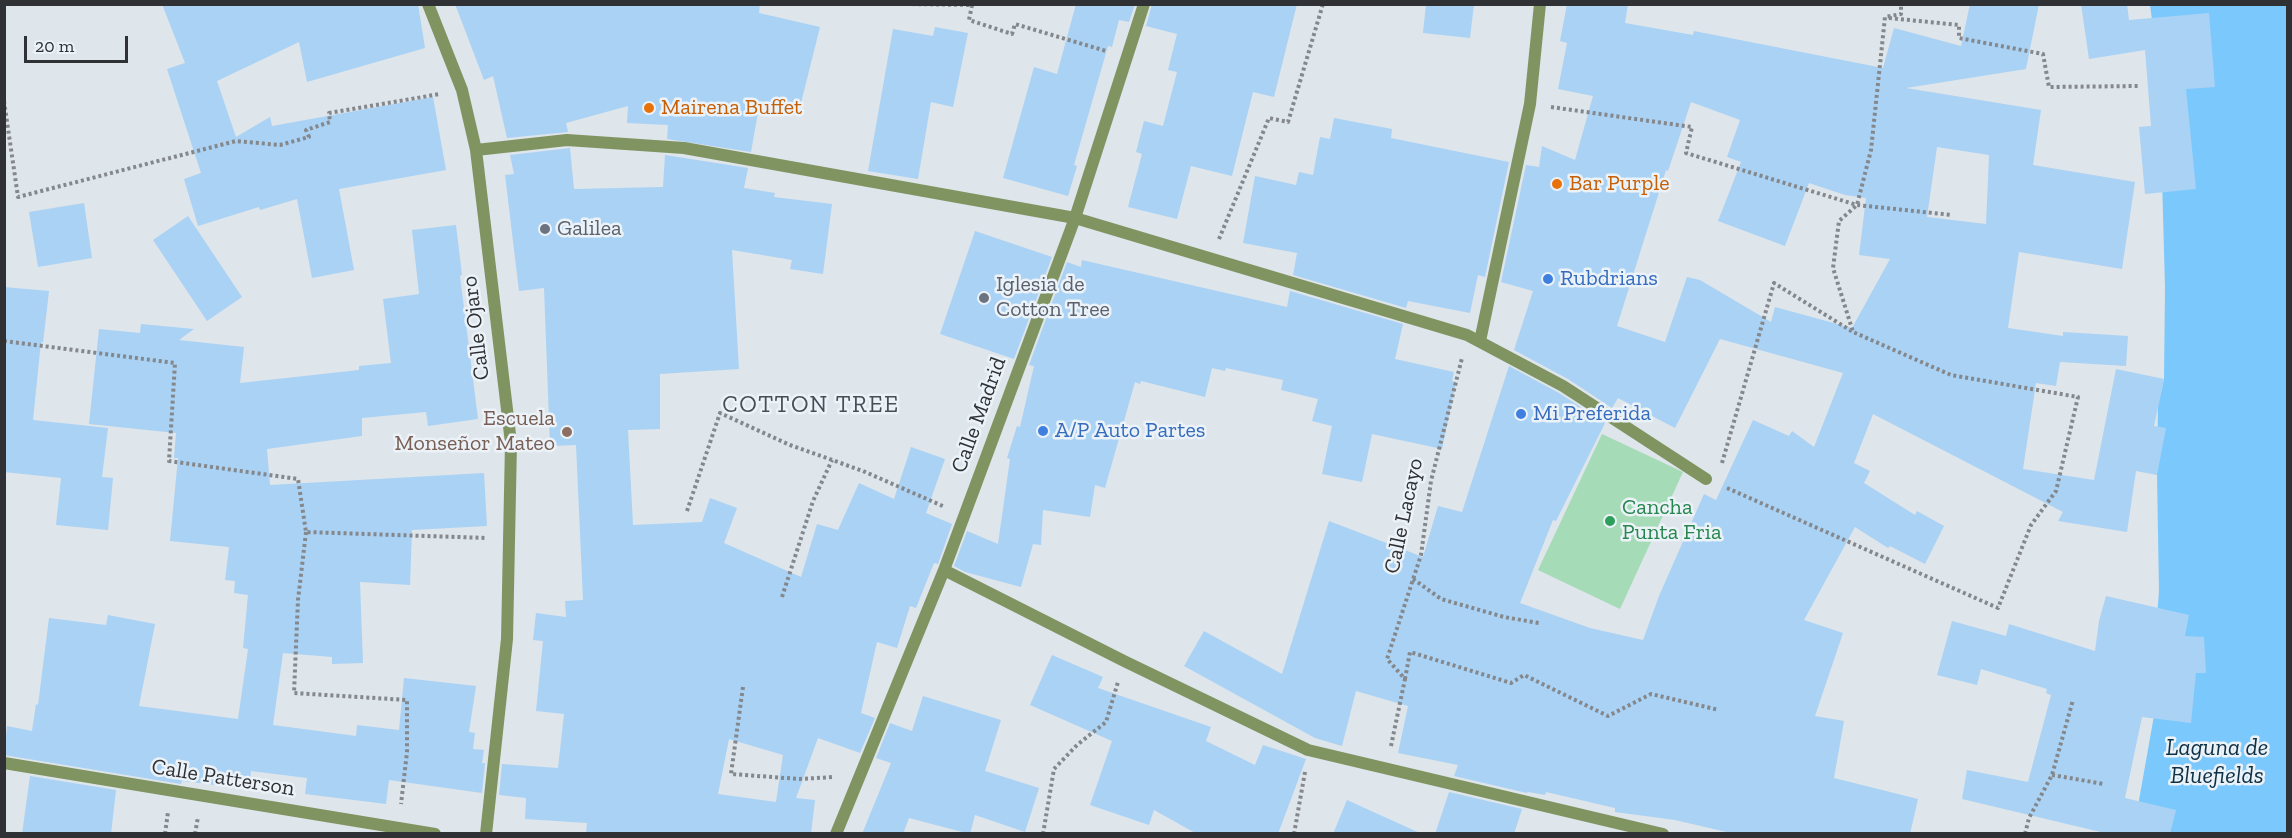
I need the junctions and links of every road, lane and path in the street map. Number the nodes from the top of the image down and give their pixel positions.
1 (428, 4) edge
2 (906, 4) edge
3 (1144, 4) edge
4 (1323, 4) edge
5 (1540, 4) edge
6 (1901, 4) edge
7 (1885, 17) junction
8 (1127, 58) junction
9 (2139, 86) dead end
10 (462, 90) junction
11 (4, 101) edge
12 (1530, 104) junction
13 (476, 150) junction
14 (1857, 205) junction
15 (1952, 215) dead end
16 (1075, 218) junction
17 (1211, 259) junction
18 (1853, 332) junction
19 (1467, 336) junction
20 (4, 341) edge
21 (1480, 341) junction
22 (832, 460) junction
23 (1711, 482) junction
24 (687, 511) dead end
25 (965, 515) junction
26 (306, 532) junction
27 (509, 539) junction
28 (945, 570) junction
29 (1413, 579) junction
30 (782, 597) dead end
31 (1539, 623) dead end
32 (1124, 661) junction
33 (1405, 679) junction
34 (743, 687) dead end
35 (2073, 700) dead end
36 (1719, 710) dead end
37 (1308, 750) junction
38 (4, 763) edge
39 (1387, 767) junction
40 (859, 775) junction
41 (2052, 775) junction
42 (2104, 784) dead end
43 (399, 827) junction
44 (435, 834) edge
45 (486, 834) edge
46 (836, 834) edge
47 (1043, 834) edge
48 (1294, 834) edge
49 (1663, 834) edge
50 (2025, 834) edge

1 - 10 street, Calle Ojaro
2 - 8 path
3 - 8 street, Calle Madrid
4 - 17 path
5 - 12 street
6 - 7 path
7 - 9 path
7 - 14 path
8 - 16 street, Calle Madrid
10 - 11 path
10 - 13 street, Calle Ojaro
12 - 14 path
12 - 21 street
13 - 16 street
13 - 27 street, Calle Ojaro
14 - 15 path
14 - 18 path
16 - 17 street
16 - 25 street, Calle Madrid
17 - 19 street
18 - 23 path
18 - 23 path
19 - 21 street
19 - 29 path, Calle Lacayo
20 - 26 path
21 - 23 street
22 - 24 path
22 - 25 path
22 - 30 path
25 - 28 street, Calle Madrid
26 - 27 path
26 - 43 path
27 - 45 street, Calle Ojaro
28 - 32 street
28 - 40 street, Calle Madrid
29 - 31 path
29 - 33 path, Calle Lacayo
32 - 37 street
32 - 47 path
33 - 36 path
33 - 39 path
34 - 40 path
35 - 41 path
37 - 39 street
37 - 48 path
38 - 43 street, Calle Patterson
39 - 49 street
40 - 46 street, Calle Madrid
41 - 42 path
41 - 50 path
43 - 44 street, Calle Patterson

